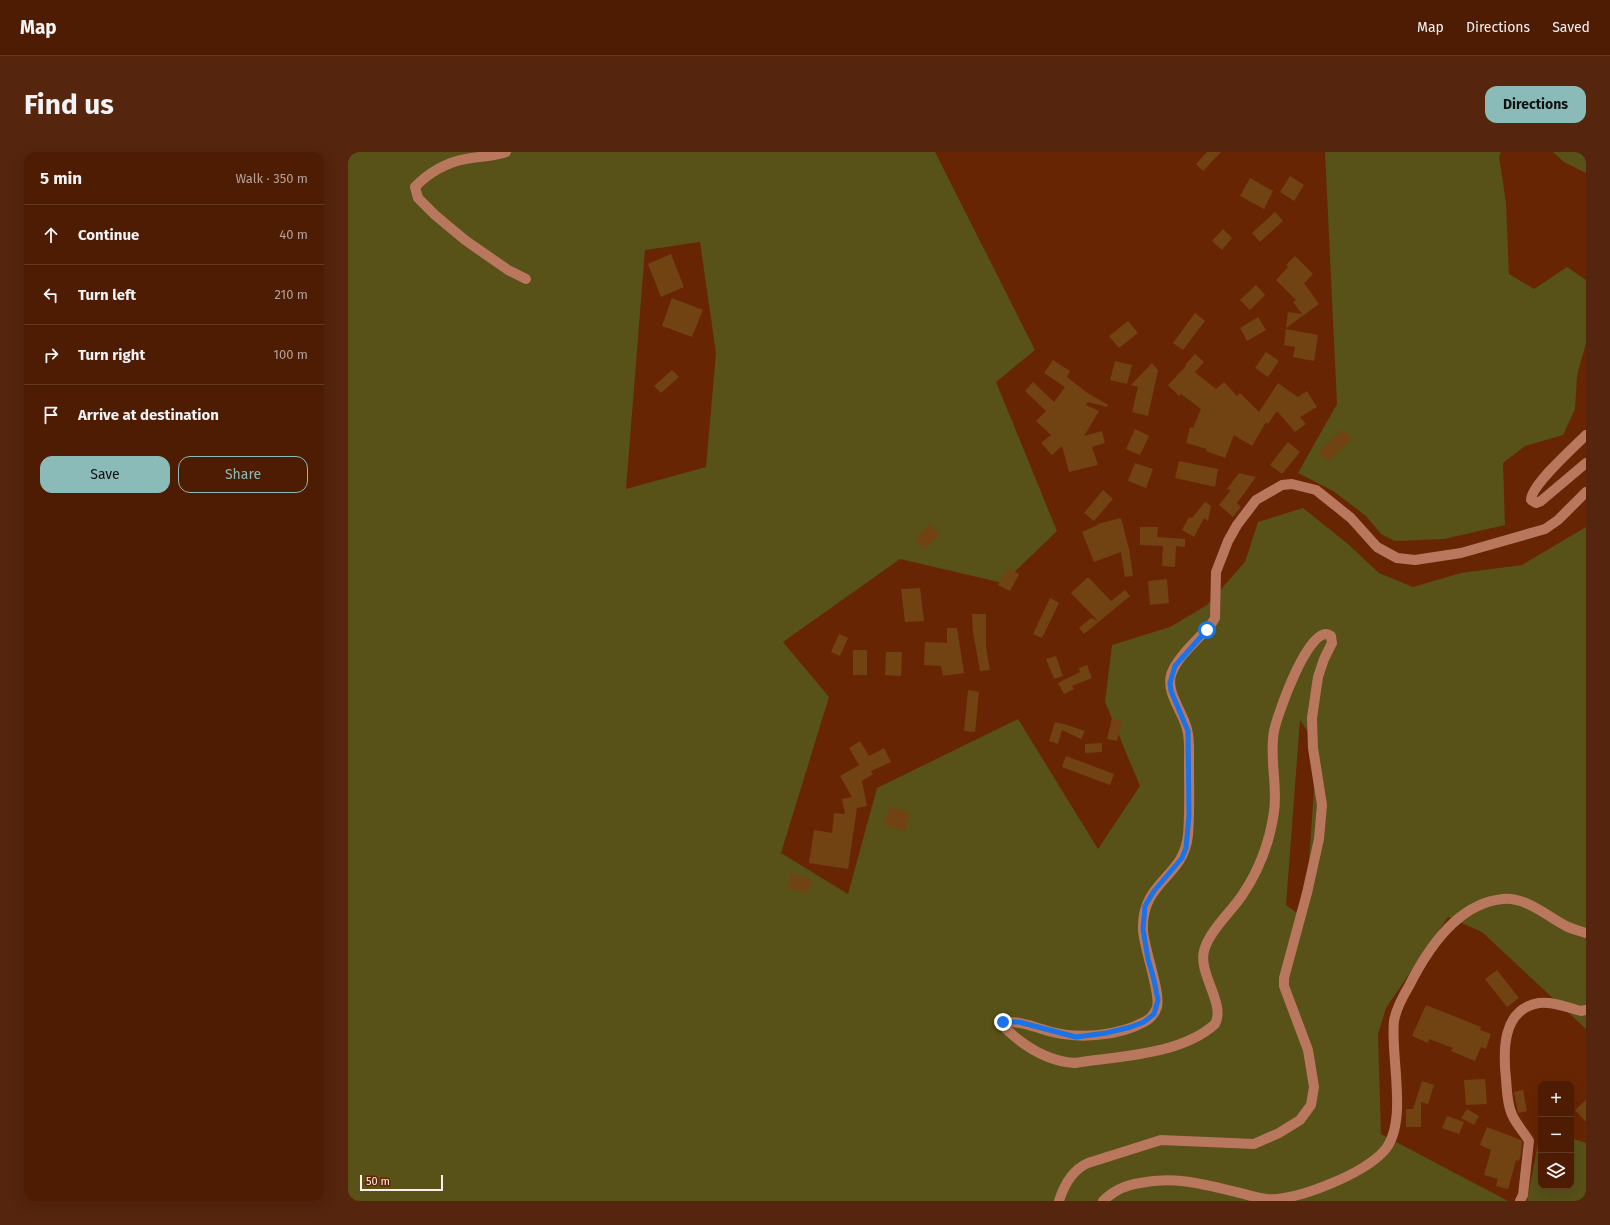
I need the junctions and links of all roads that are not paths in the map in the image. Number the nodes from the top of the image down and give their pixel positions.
1 (506, 152) edge
2 (526, 279) dead end
3 (1586, 435) edge
4 (1586, 463) edge
5 (1586, 492) edge
6 (1586, 933) edge
7 (1586, 1010) edge
8 (1059, 1201) edge
9 (1103, 1201) edge
10 (1520, 1201) edge

1 - 2 street
3 - 4 street
5 - 8 street
6 - 9 street
7 - 10 street

